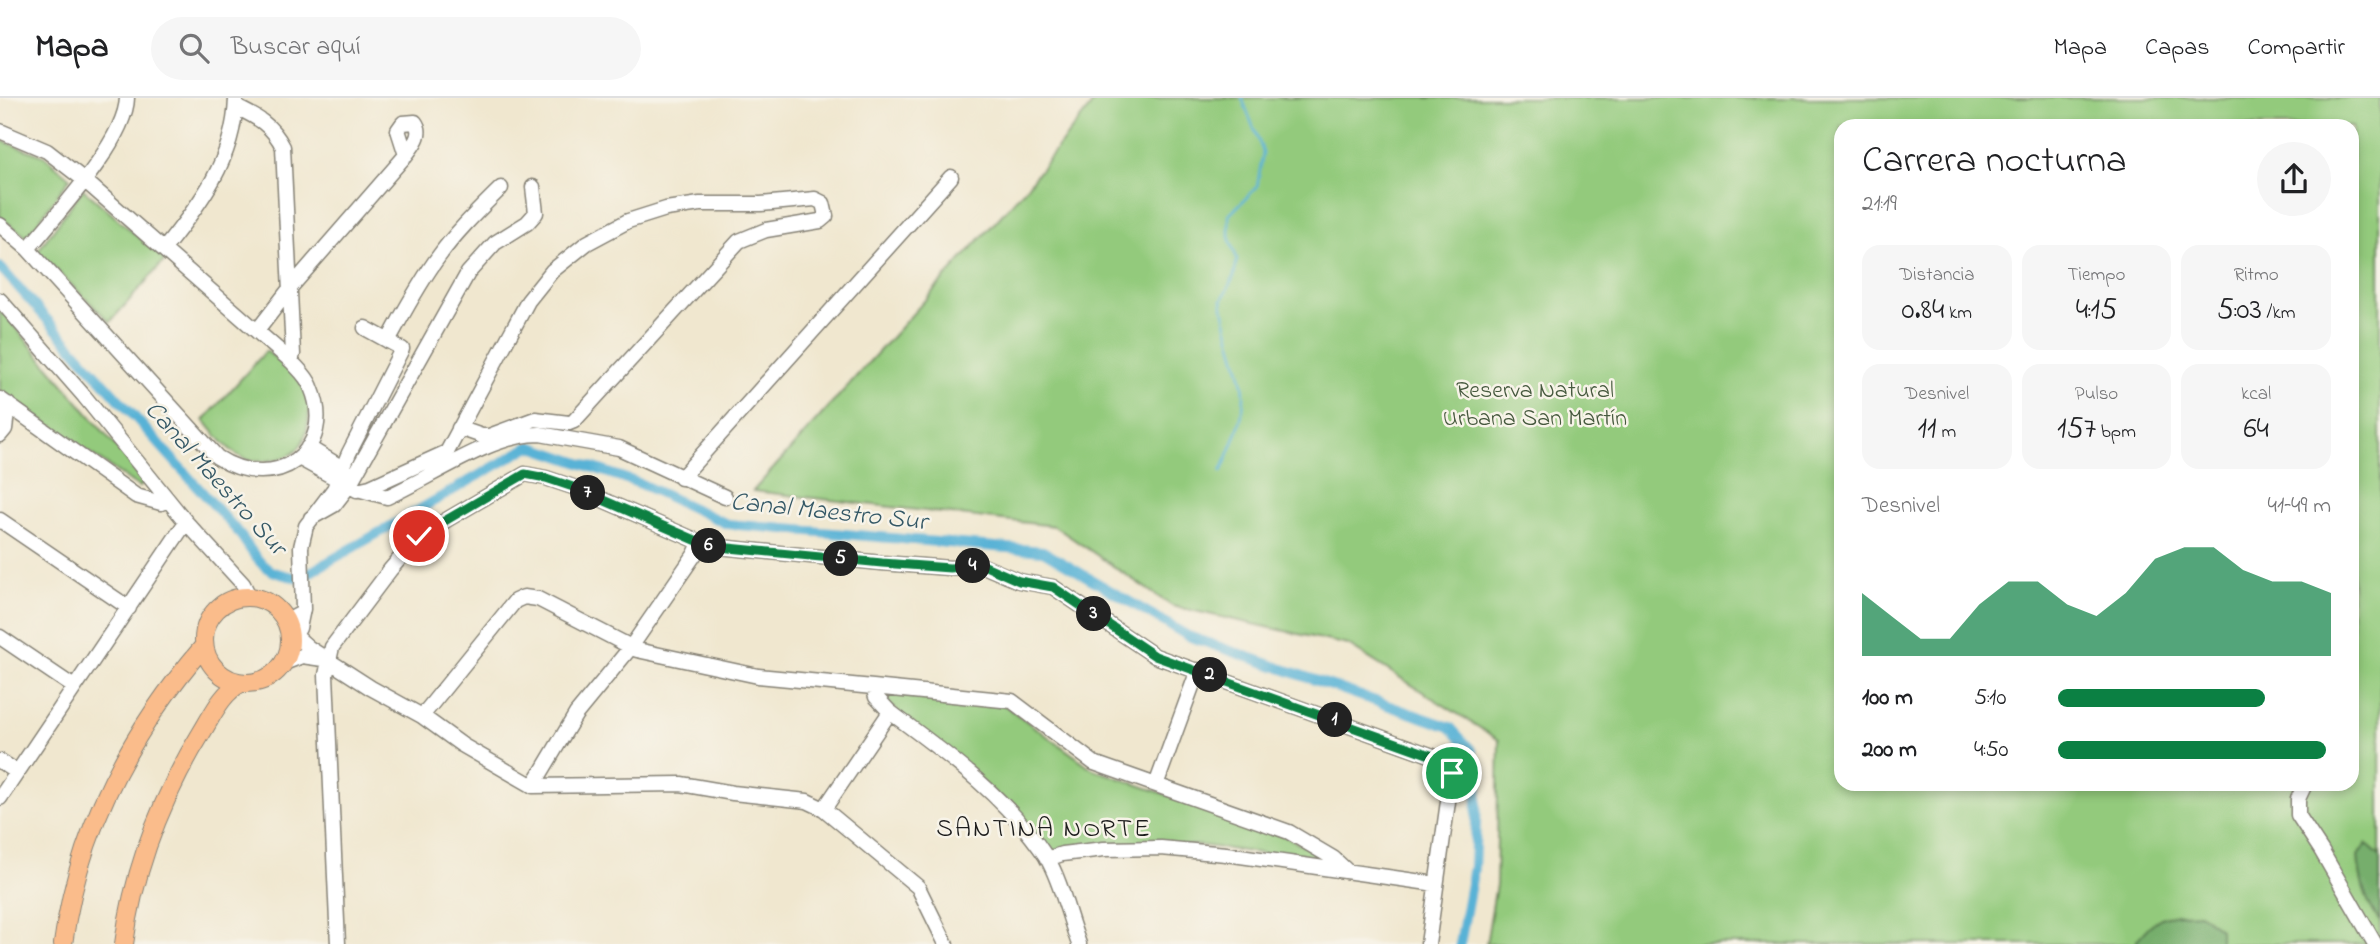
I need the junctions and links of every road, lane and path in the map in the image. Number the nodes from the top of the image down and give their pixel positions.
1 (127, 98) edge
2 (236, 102) edge
3 (0, 131) edge
4 (406, 155) dead end
5 (951, 177) dead end
6 (83, 180) junction
7 (533, 187) dead end
8 (501, 188) dead end
9 (771, 204) junction
10 (0, 225) edge
11 (774, 229) junction
12 (28, 249) junction
13 (164, 249) junction
14 (291, 287) junction
15 (0, 300) edge
16 (365, 328) dead end
17 (257, 331) junction
18 (388, 341) junction
19 (402, 349) junction
20 (419, 358) junction
21 (291, 361) junction
22 (4, 402) edge
23 (459, 428) junction
24 (0, 435) edge
25 (303, 452) junction
26 (681, 478) junction
27 (353, 481) junction
28 (724, 497) dead end
29 (168, 500) junction
30 (0, 520) edge
31 (186, 523) junction
32 (700, 543) junction
33 (249, 596) junction
34 (129, 608) junction
35 (296, 635) junction
36 (0, 636) edge
37 (204, 647) junction
38 (631, 647) junction
39 (328, 659) junction
40 (1198, 670) junction
41 (241, 683) junction
42 (74, 687) junction
43 (873, 687) junction
44 (890, 712) junction
45 (422, 716) junction
46 (0, 761) edge
47 (17, 772) junction
48 (1156, 785) junction
49 (533, 786) junction
50 (2302, 791) edge
51 (0, 798) edge
52 (824, 809) junction
53 (1047, 859) junction
54 (1347, 871) junction
55 (1436, 884) junction
56 (62, 944) edge
57 (124, 944) edge
58 (338, 944) edge
59 (946, 944) edge
60 (1079, 944) edge
61 (1428, 944) edge
62 (2375, 944) edge

1 - 6 street
2 - 13 street
2 - 14 street
3 - 6 street
4 - 14 street
5 - 26 street
6 - 12 street
6 - 13 street
7 - 20 street
8 - 18 street
9 - 11 street
9 - 11 street
9 - 23 street
10 - 12 street
11 - 23 street
12 - 25 street
13 - 17 street
14 - 17 street
14 - 21 street
15 - 29 street
16 - 18 street
17 - 21 street
18 - 19 street
19 - 20 street
19 - 27 street
20 - 27 street
21 - 25 street
22 - 24 street
22 - 29 street
23 - 27 street
25 - 27 street
26 - 27 street
26 - 28 street
27 - 35 street
29 - 31 street
30 - 34 street
31 - 33 street
31 - 34 street
32 - 38 street
32 - 39 street
32 - 40 street
33 - 35 main road
33 - 37 main road
34 - 42 street
35 - 39 street
35 - 41 main road
36 - 42 street
37 - 41 main road
37 - 56 main road
38 - 43 street
38 - 45 street
38 - 49 street
39 - 45 street
39 - 58 street
40 - 48 street
40 - 55 street
41 - 57 main road
42 - 47 street
43 - 44 street
43 - 48 street
44 - 52 street
44 - 53 street
45 - 49 street
46 - 47 street
47 - 51 street
48 - 54 street
49 - 52 street
50 - 62 street
52 - 59 street
53 - 54 street
53 - 60 street
54 - 55 street
55 - 61 street

